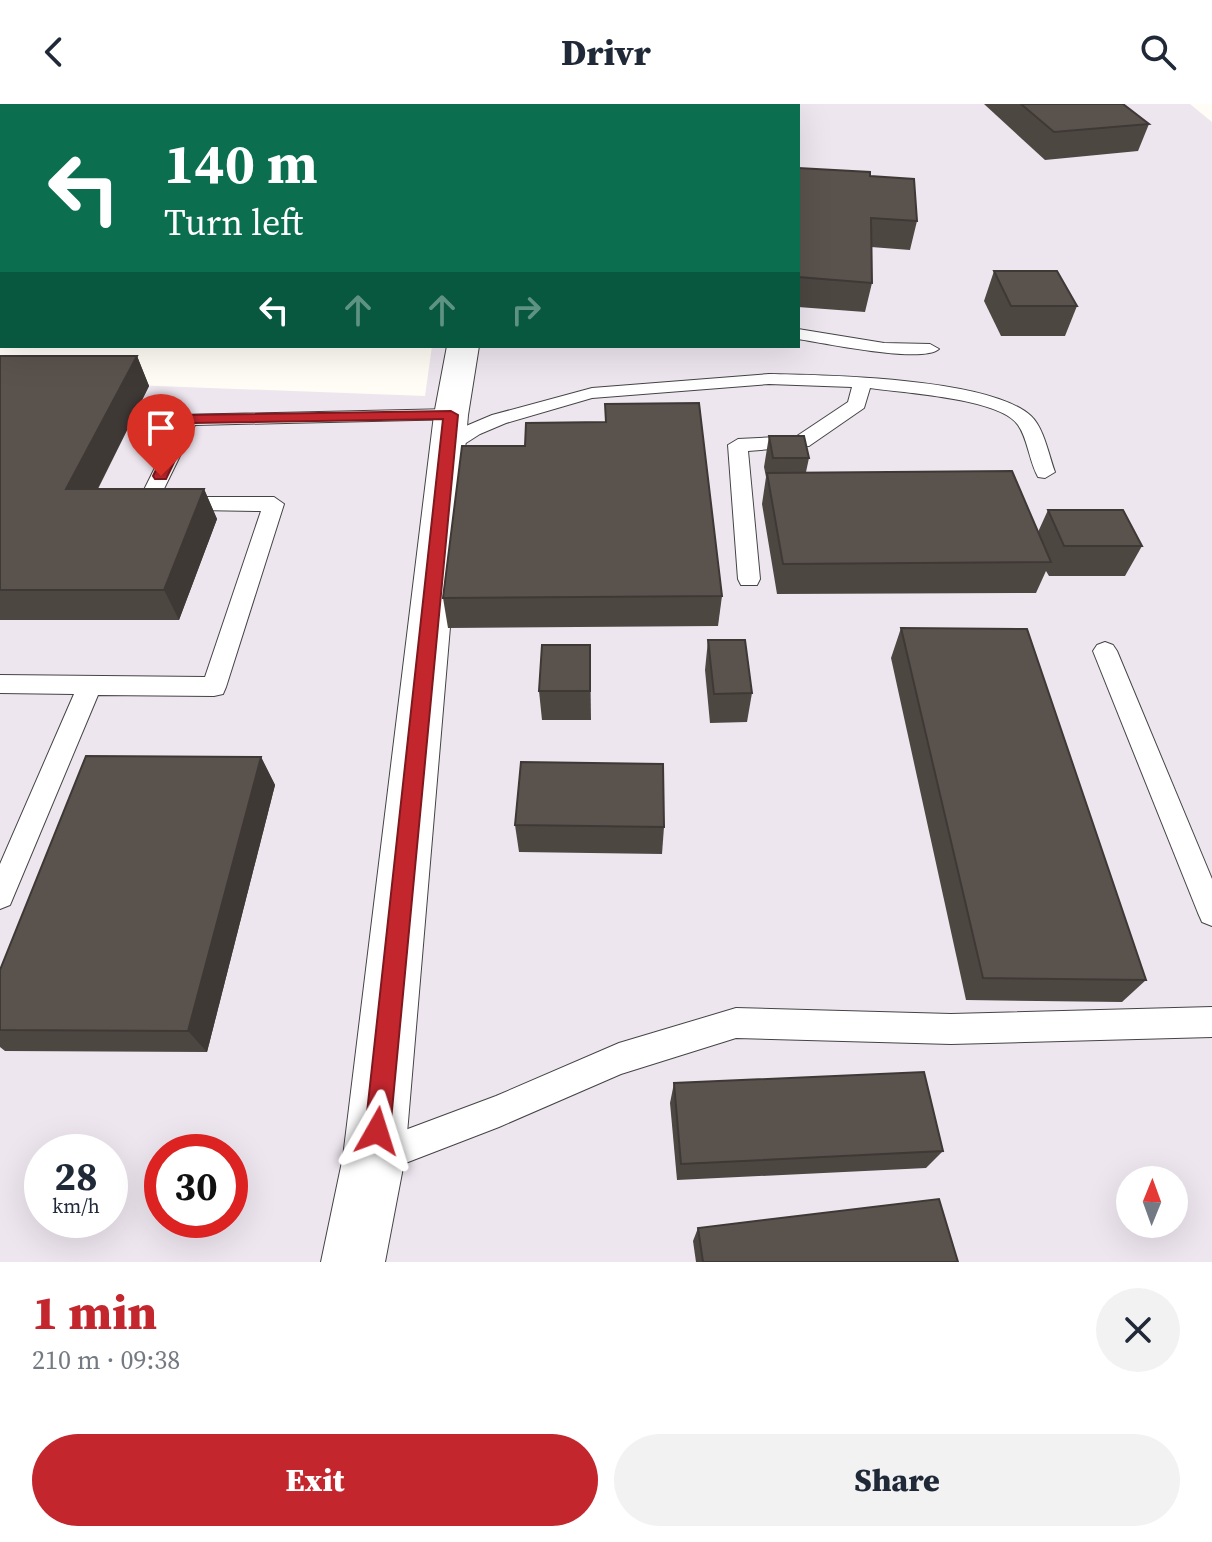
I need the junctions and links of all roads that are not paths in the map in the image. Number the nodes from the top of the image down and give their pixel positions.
1 (800, 334) edge
2 (463, 348) edge
3 (930, 349) dead end
4 (862, 382) junction
5 (449, 431) junction
6 (1045, 472) dead end
7 (749, 579) dead end
8 (1105, 651) dead end
9 (0, 684) edge
10 (90, 685) junction
11 (0, 896) edge
12 (1212, 913) edge
13 (1212, 1022) edge
14 (374, 1157) junction
15 (353, 1262) edge

1 - 3 lane
2 - 5 street
4 - 5 lane
4 - 6 lane
4 - 7 lane
5 - 10 lane
5 - 14 street
8 - 12 lane
9 - 10 lane
10 - 11 lane
13 - 14 lane
14 - 15 street

